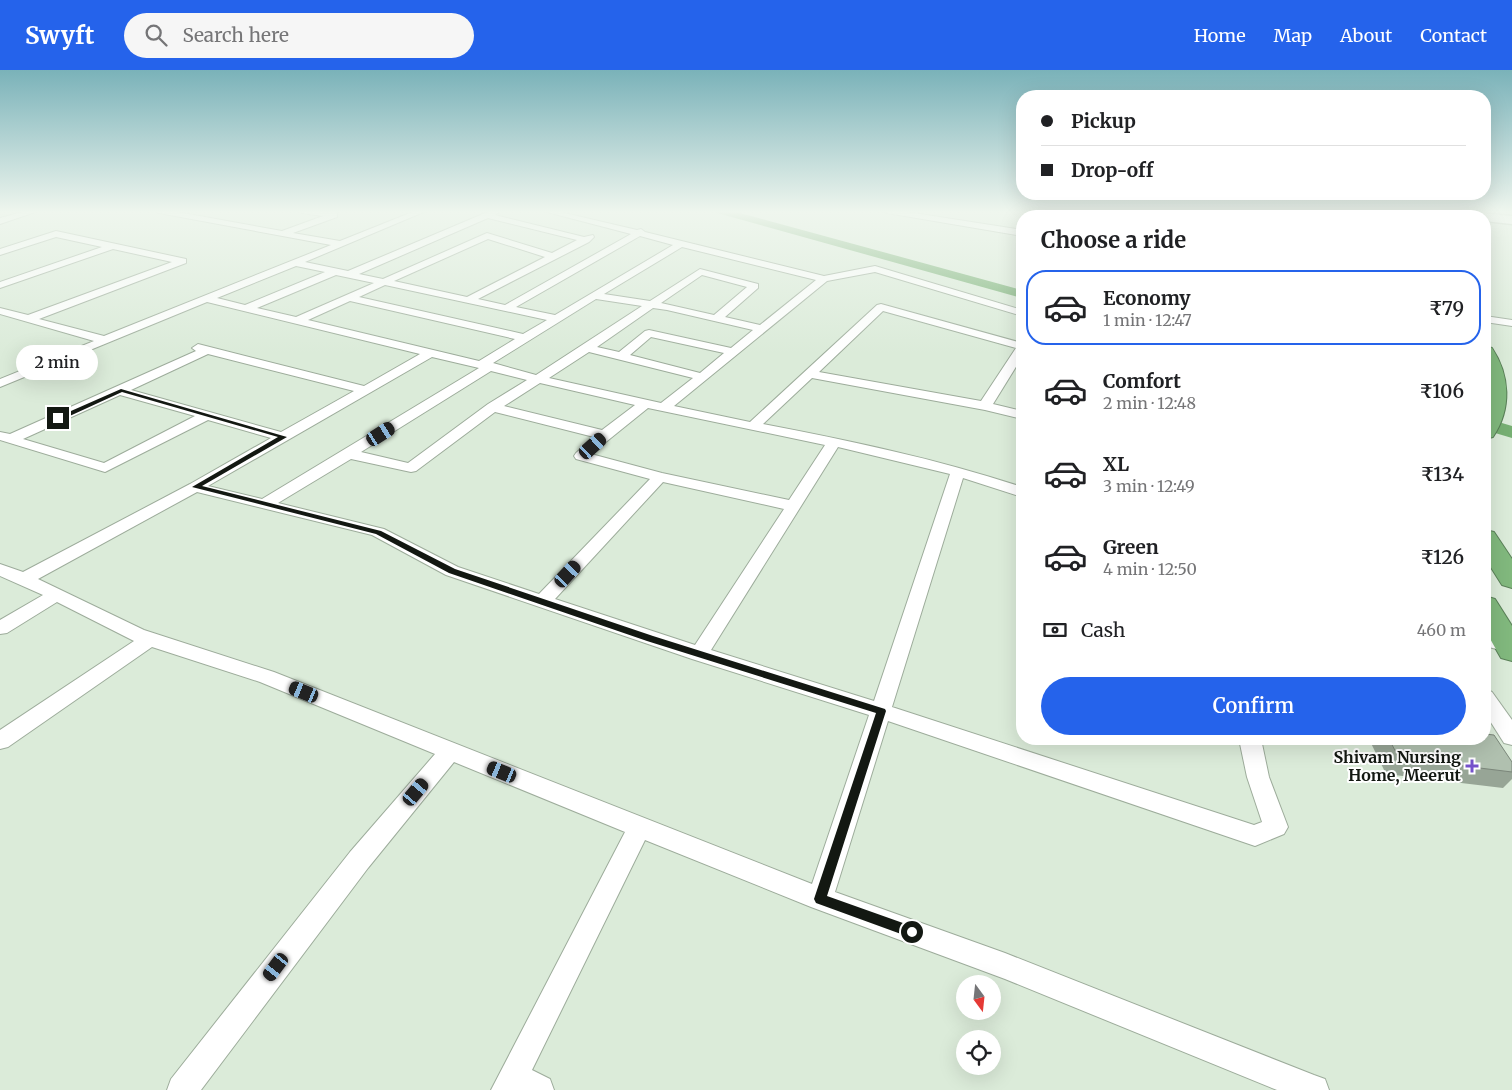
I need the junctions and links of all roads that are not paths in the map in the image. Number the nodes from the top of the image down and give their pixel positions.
1 (76, 259) edge
2 (173, 259) edge
3 (307, 259) edge
4 (385, 259) edge
5 (436, 259) edge
6 (548, 259) edge
7 (594, 259) edge
8 (656, 259) edge
9 (744, 259) edge
10 (296, 263) junction
11 (336, 271) junction
12 (350, 274) junction
13 (824, 279) junction
14 (384, 282) junction
15 (0, 285) edge
16 (595, 296) junction
17 (206, 298) junction
18 (349, 298) junction
19 (468, 300) junction
20 (650, 304) junction
21 (247, 308) junction
22 (507, 308) junction
23 (0, 311) edge
24 (1016, 311) edge
25 (717, 318) junction
26 (28, 319) junction
27 (556, 319) junction
28 (299, 320) junction
29 (1491, 320) edge
30 (1512, 324) edge
31 (763, 329) junction
32 (525, 338) junction
33 (104, 340) junction
34 (1016, 345) edge
35 (587, 348) junction
36 (432, 352) junction
37 (734, 352) junction
38 (621, 357) junction
39 (1016, 357) edge
40 (487, 365) junction
41 (1491, 366) edge
42 (811, 374) junction
43 (703, 377) junction
44 (540, 378) junction
45 (0, 383) edge
46 (121, 390) junction
47 (366, 390) junction
48 (646, 403) junction
49 (985, 406) junction
50 (493, 408) junction
51 (665, 408) junction
52 (1016, 414) edge
53 (207, 415) junction
54 (1491, 418) edge
55 (753, 426) junction
56 (604, 435) junction
57 (284, 437) junction
58 (6, 438) edge
59 (834, 442) junction
60 (349, 454) junction
61 (958, 472) junction
62 (660, 477) junction
63 (196, 487) junction
64 (1016, 490) edge
65 (265, 504) junction
66 (793, 506) junction
67 (1491, 547) edge
68 (0, 569) edge
69 (1491, 578) edge
70 (24, 580) junction
71 (1512, 580) edge
72 (57, 594) junction
73 (542, 602) junction
74 (1491, 618) edge
75 (0, 628) edge
76 (150, 639) junction
77 (1504, 645) edge
78 (699, 654) junction
79 (1491, 706) edge
80 (881, 711) junction
81 (1512, 736) edge
82 (0, 740) edge
83 (1251, 745) edge
84 (450, 751) junction
85 (640, 827) junction
86 (820, 899) junction
87 (520, 1085) edge
88 (182, 1090) edge
89 (1314, 1090) edge

1 - 15 street
2 - 26 street
3 - 10 street
4 - 12 street
5 - 14 street
6 - 19 street
7 - 22 street
8 - 16 street
9 - 13 street
10 - 11 street
10 - 17 street
11 - 12 street
11 - 21 street
12 - 14 street
13 - 24 street
13 - 31 street
14 - 18 street
14 - 19 street
16 - 20 street
16 - 27 street
17 - 21 street
17 - 33 street
18 - 28 street
18 - 32 street
19 - 22 street
20 - 25 street
20 - 25 street
20 - 35 street
21 - 28 street
22 - 27 street
23 - 26 street
25 - 31 street
26 - 33 street
27 - 32 street
28 - 36 street
29 - 30 street
31 - 37 street
32 - 40 street
33 - 45 street
34 - 42 street
35 - 38 street
35 - 44 street
36 - 40 street
36 - 47 street
37 - 38 street
37 - 43 street
38 - 43 street
39 - 49 street
40 - 44 street
40 - 60 street
41 - 54 highway
42 - 49 street
42 - 55 street
43 - 51 street
44 - 48 street
44 - 50 street
46 - 47 street
46 - 53 street
46 - 58 street
47 - 57 street
48 - 51 street
48 - 56 street
49 - 52 street
50 - 56 street
50 - 60 street
51 - 55 street
53 - 57 street
53 - 58 street
55 - 59 street
56 - 62 street
57 - 63 street
59 - 61 street
59 - 66 street
60 - 65 street
61 - 64 street
61 - 80 street
62 - 66 street
62 - 73 street
63 - 65 street
63 - 70 street
65 - 73 street
66 - 78 street
67 - 71 highway
68 - 70 street
69 - 71 highway
70 - 72 street
72 - 75 street
72 - 76 street
73 - 78 street
74 - 77 highway
76 - 82 street
76 - 84 street
78 - 80 street
79 - 81 street
80 - 83 street
80 - 86 street
84 - 85 street
84 - 88 street
85 - 86 street
85 - 87 street
86 - 89 street

